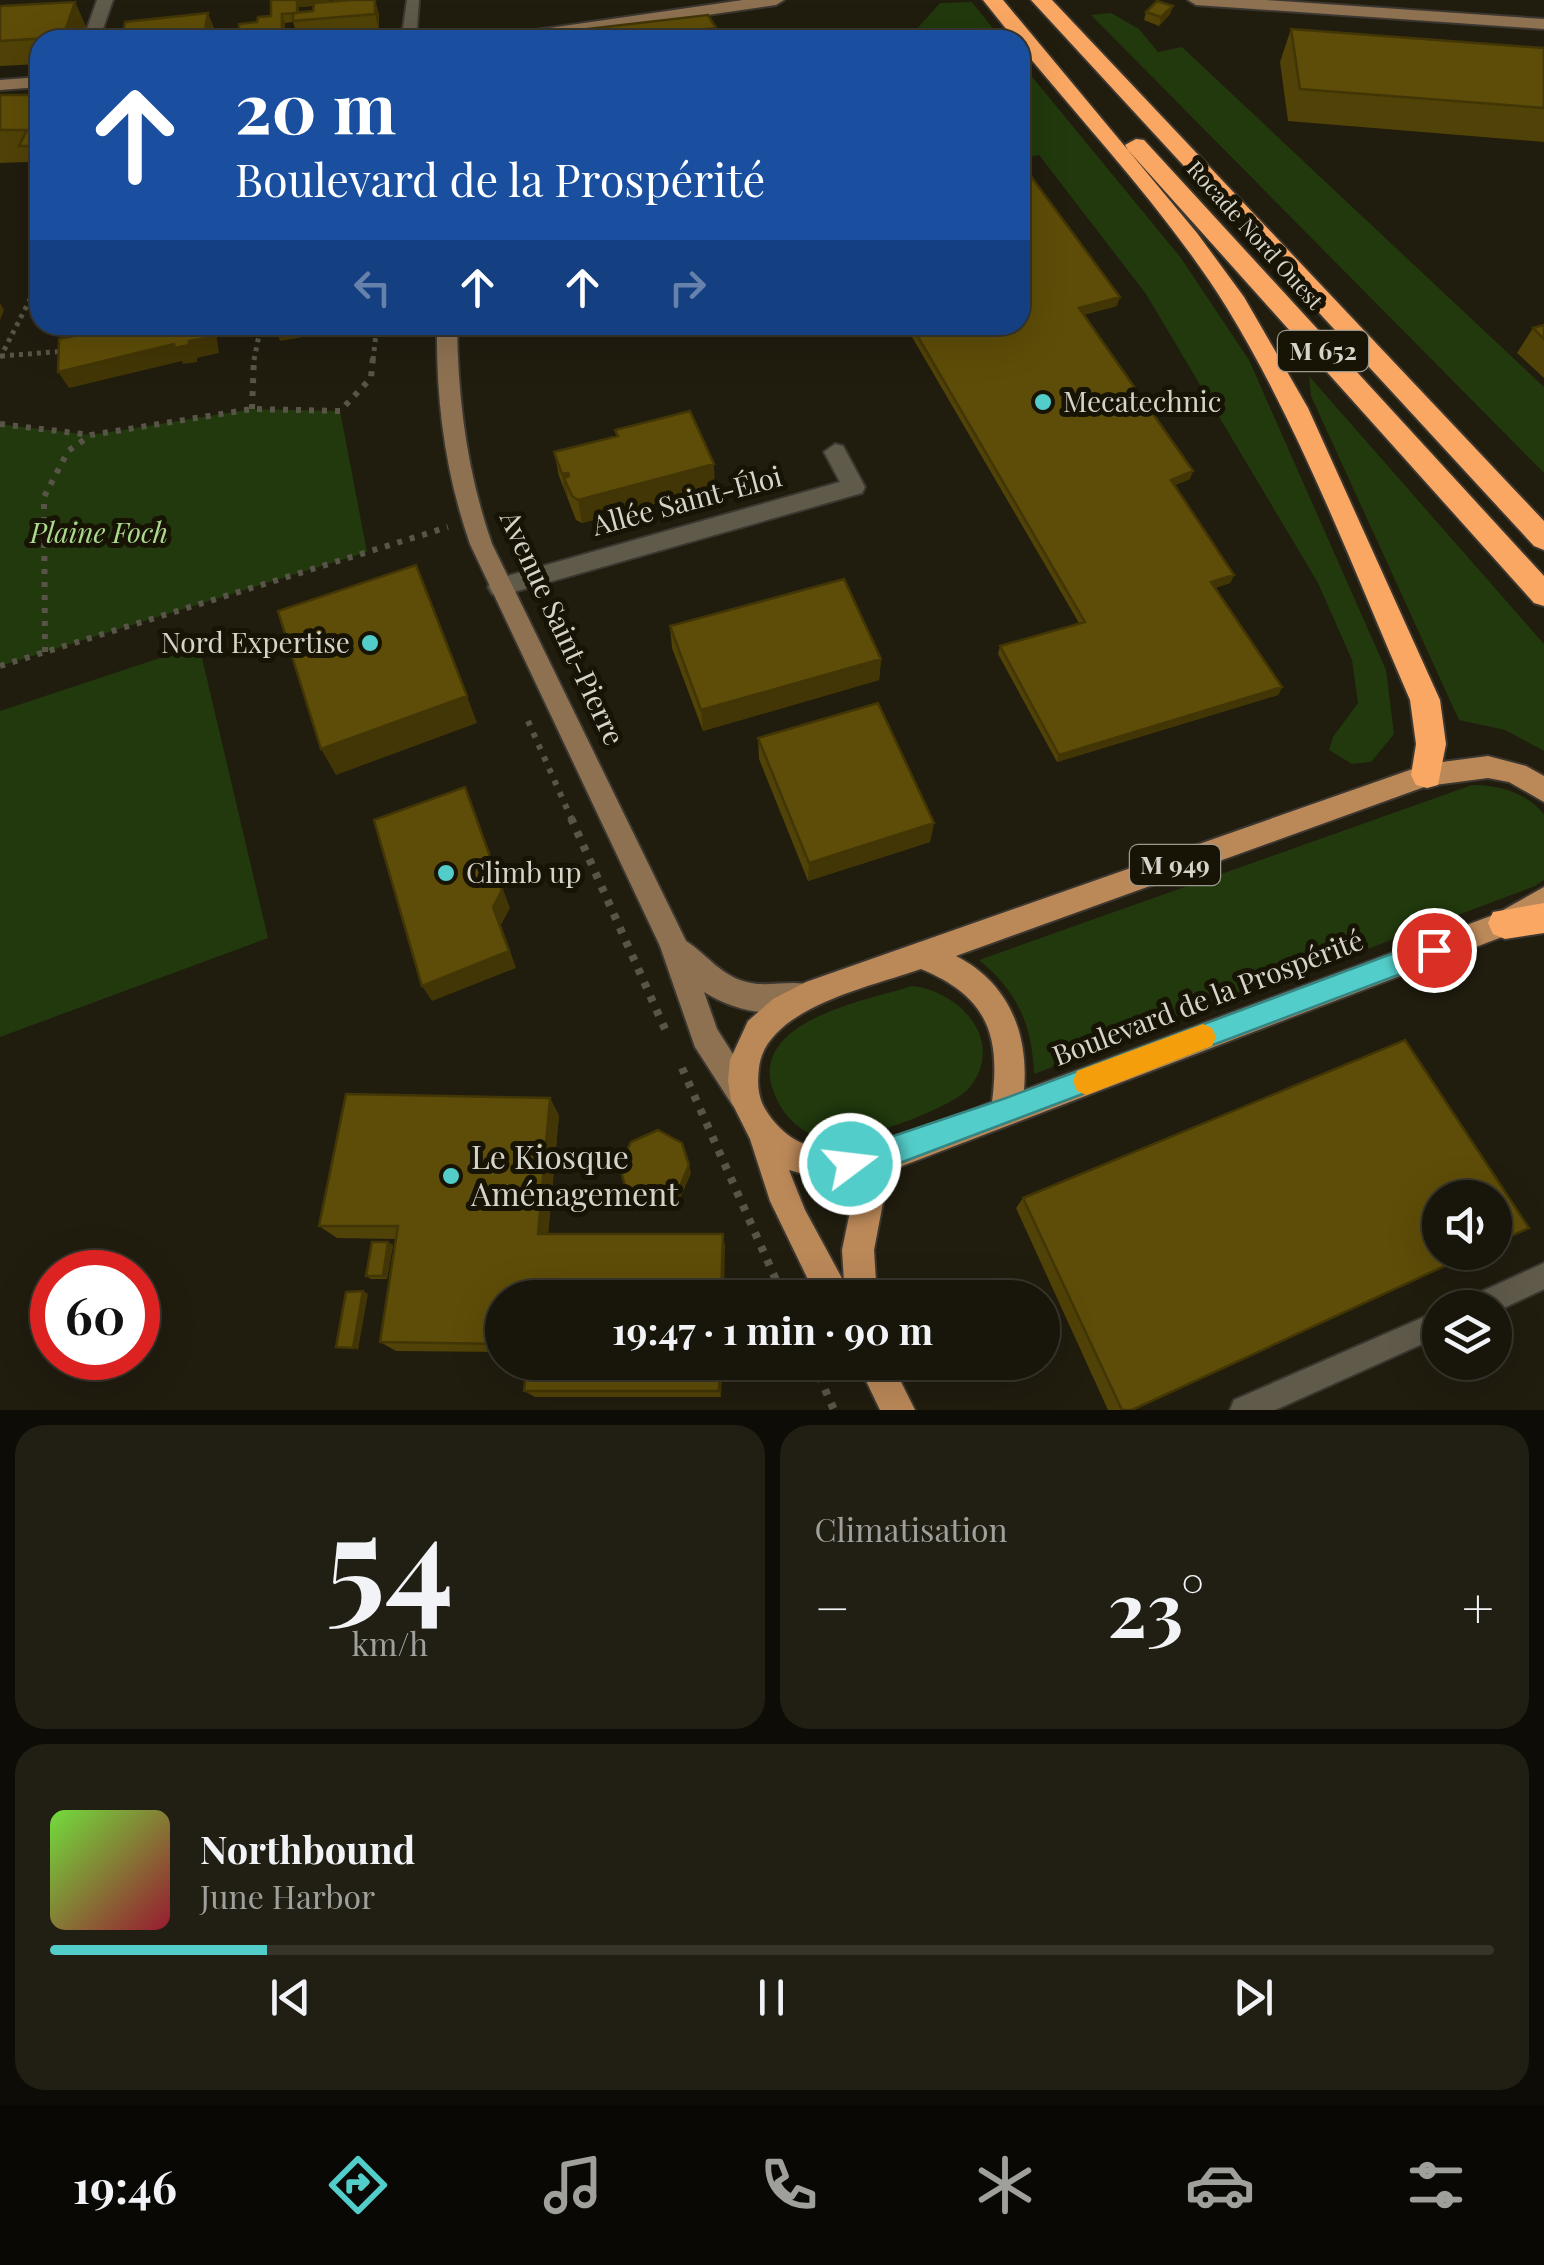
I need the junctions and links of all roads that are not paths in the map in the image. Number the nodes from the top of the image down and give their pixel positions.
1 (105, 0) edge
2 (413, 0) edge
3 (776, 0) edge
4 (1041, 0) edge
5 (1196, 0) edge
6 (1227, 1) edge
7 (1008, 10) edge
8 (1544, 24) edge
9 (94, 30) edge
10 (411, 30) edge
11 (570, 30) edge
12 (1024, 30) edge
13 (1026, 30) edge
14 (1030, 34) edge
15 (1030, 38) edge
16 (30, 83) edge
17 (0, 85) edge
18 (447, 335) edge
19 (836, 452) dead end
20 (1544, 539) edge
21 (500, 587) junction
22 (1544, 595) edge
23 (1427, 774) junction
24 (1544, 791) edge
25 (1544, 900) edge
26 (1544, 918) edge
27 (1505, 923) junction
28 (673, 944) junction
29 (923, 956) junction
30 (806, 996) junction
31 (744, 1095) junction
32 (1006, 1112) junction
33 (765, 1138) junction
34 (876, 1158) junction
35 (1544, 1276) edge
36 (824, 1280) edge
37 (860, 1280) edge
38 (1512, 1291) edge
39 (1422, 1330) edge
40 (884, 1380) edge
41 (898, 1410) edge
42 (1244, 1410) edge

1 - 9 street
2 - 10 lane
3 - 11 street
4 - 20 highway, Rocade Nord Ouest / M 652
5 - 6 street
6 - 8 street
7 - 12 highway
7 - 13 highway, Rocade Nord Ouest / M 652
14 - 22 highway, Rocade Nord Ouest / M 652
15 - 23 highway
16 - 17 street
18 - 21 street, Avenue Saint-Pierre
19 - 21 street, Allée Saint-Éloi
21 - 28 street, Avenue Saint-Pierre
23 - 24 main road, M 949
23 - 29 main road, M 949
25 - 27 main road, Boulevard de la Prospérité
26 - 27 highway
27 - 32 main road, Boulevard de la Prospérité
28 - 30 street, Avenue Saint-Pierre
28 - 31 street, Avenue Saint-Pierre
29 - 30 main road
29 - 32 main road
30 - 31 main road
31 - 33 main road
32 - 34 main road
33 - 34 main road
33 - 36 main road
34 - 37 main road
35 - 38 lane
39 - 42 lane
40 - 41 main road

